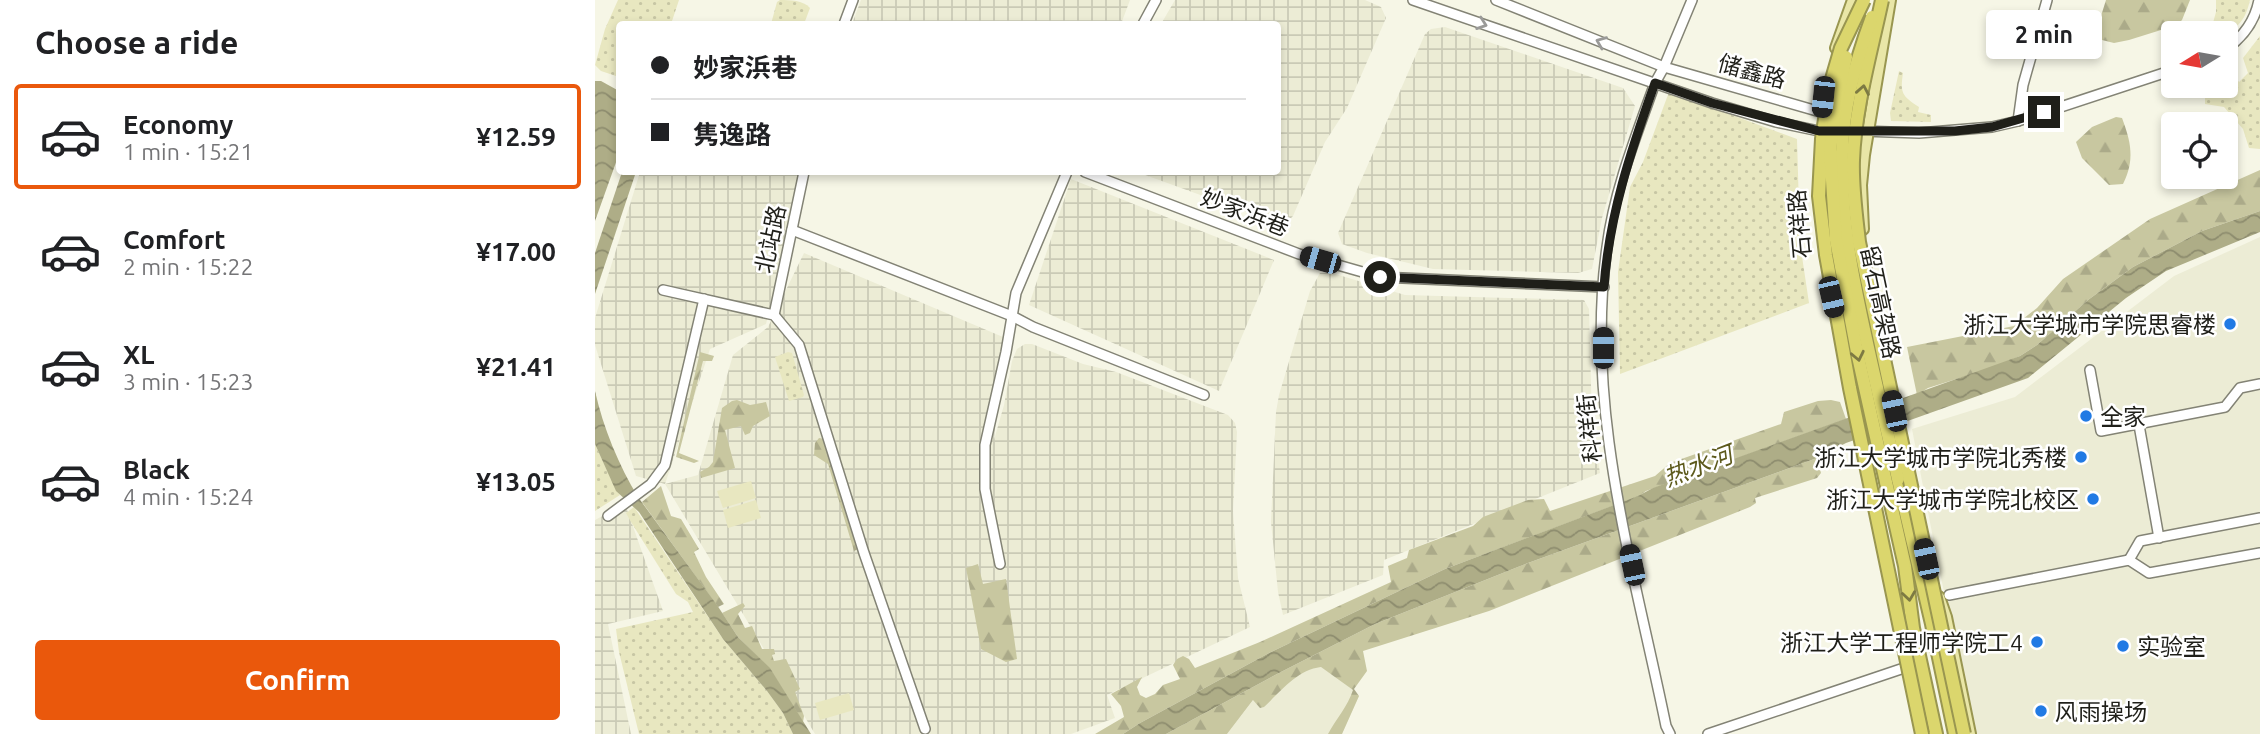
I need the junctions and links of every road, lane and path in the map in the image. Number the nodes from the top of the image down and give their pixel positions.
1 (853, 0) edge
2 (1156, 0) edge
3 (1413, 0) edge
4 (1496, 0) edge
5 (1692, 0) edge
6 (1853, 0) edge
7 (1863, 0) edge
8 (1880, 0) edge
9 (1891, 0) edge
10 (2047, 0) edge
11 (2259, 0) edge
12 (845, 21) edge
13 (1145, 21) edge
14 (2238, 42) edge
15 (1664, 67) junction
16 (2161, 74) edge
17 (1655, 83) junction
18 (1821, 111) junction
19 (2018, 121) junction
20 (1819, 131) junction
21 (1868, 131) junction
22 (803, 175) edge
23 (1066, 175) edge
24 (1093, 175) edge
25 (792, 230) junction
26 (1604, 287) junction
27 (663, 290) dead end
28 (704, 299) junction
29 (774, 315) junction
30 (1012, 316) junction
31 (2090, 370) dead end
32 (2260, 384) edge
33 (1205, 395) dead end
34 (2139, 425) junction
35 (1892, 480) junction
36 (608, 516) dead end
37 (2260, 518) edge
38 (2159, 538) junction
39 (2260, 553) edge
40 (2129, 560) junction
41 (1000, 564) dead end
42 (1949, 595) dead end
43 (1932, 624) junction
44 (1913, 628) junction
45 (1903, 668) junction
46 (925, 729) dead end
47 (1670, 734) edge
48 (1707, 734) edge
49 (1920, 734) edge
50 (1936, 734) edge
51 (1955, 734) edge
52 (1967, 734) edge

1 - 12 street
2 - 13 street
3 -> 17 street, 储鑫路
15 -> 4 street, 储鑫路
5 - 15 street, 科祥街
6 - 18 main road, 石祥路
7 -> 35 highway, 留石高架路, bridge
7 - 49 highway, 留石高架路, bridge
8 - 35 highway, 留石高架路, bridge
52 -> 8 highway, 留石高架路, bridge
9 - 21 main road
10 - 19 street
11 - 14 street
15 - 17 street, 科祥街
15 - 18 street, 储鑫路
16 - 19 street
17 - 20 street, 储鑫路
17 - 26 street, 科祥街
18 - 20 main road, 石祥路
18 - 21 street, 储鑫路
19 - 21 street
20 - 21 street, 储鑫路
20 - 45 main road, 石祥路, bridge
21 - 52 main road, bridge
22 - 25 street, 北站路
23 - 30 street
24 - 26 street, 妙家浜巷
25 - 29 street, 北站路
25 - 30 street
26 - 47 street, 科祥街
27 - 28 street
28 - 29 street
28 - 36 street
29 - 46 street
30 - 33 street
30 - 41 street
31 - 34 street
32 - 34 street
34 - 38 street
35 - 43 highway, 留石高架路
35 -> 44 highway, 留石高架路
37 - 38 street
38 - 40 street
39 - 40 street
40 - 42 street
43 - 51 highway, 留石高架路
43 - 52 highway
44 - 49 highway
44 - 50 highway, 留石高架路
45 - 48 street
45 - 49 main road, 石祥路

